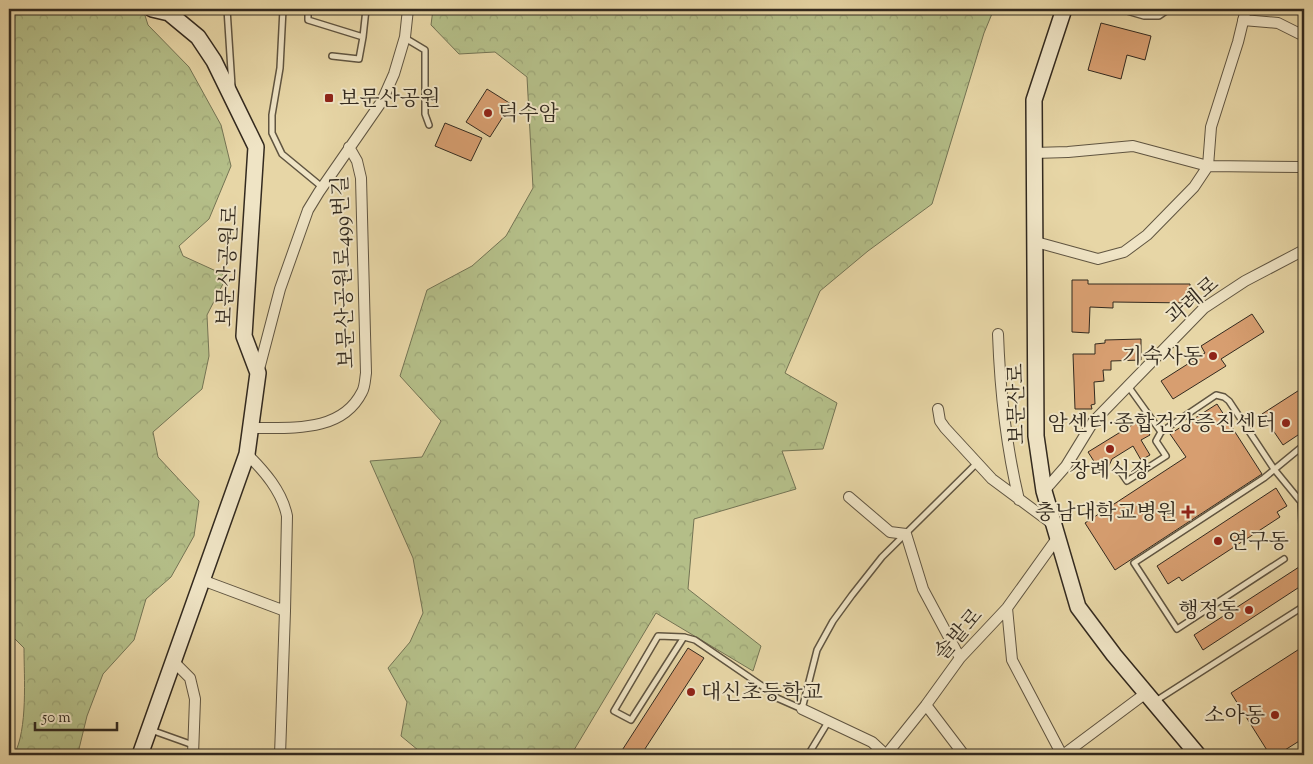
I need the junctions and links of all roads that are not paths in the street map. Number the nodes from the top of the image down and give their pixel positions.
1 (152, 9) edge
2 (227, 9) edge
3 (283, 9) edge
4 (308, 9) edge
5 (364, 9) edge
6 (408, 9) edge
7 (1064, 9) edge
8 (1120, 9) edge
9 (1169, 9) edge
10 (1246, 9) edge
11 (167, 11) edge
12 (1243, 20) junction
13 (363, 36) junction
14 (1304, 36) edge
15 (405, 37) junction
16 (332, 56) dead end
17 (232, 96) junction
18 (429, 125) dead end
19 (349, 147) junction
20 (1034, 153) junction
21 (1304, 165) edge
22 (1208, 166) junction
23 (322, 187) junction
24 (1036, 242) junction
25 (1304, 250) edge
26 (998, 334) dead end
27 (258, 373) junction
28 (1128, 386) junction
29 (938, 409) dead end
30 (250, 428) junction
31 (1161, 432) junction
32 (1304, 445) edge
33 (247, 454) junction
34 (977, 463) junction
35 (1118, 468) dead end
36 (1274, 469) junction
37 (1044, 491) junction
38 (850, 497) dead end
39 (1019, 500) junction
40 (1304, 526) edge
41 (1056, 531) junction
42 (906, 534) junction
43 (1284, 559) dead end
44 (202, 580) junction
45 (1304, 606) edge
46 (1007, 608) junction
47 (285, 612) junction
48 (684, 637) junction
49 (960, 658) junction
50 (174, 662) junction
51 (1150, 697) junction
52 (926, 705) junction
53 (802, 709) junction
54 (828, 722) junction
55 (149, 730) junction
56 (193, 750) edge
57 (140, 755) edge
58 (280, 755) edge
59 (808, 755) edge
60 (886, 755) edge
61 (964, 755) edge
62 (1062, 755) edge
63 (1198, 755) edge

1 - 11 main road, 보문산공원로
2 - 17 lane
3 - 23 lane
4 - 13 lane
5 - 13 lane
6 - 15 street
7 - 20 main road, 보문산로
8 - 9 lane
10 - 12 street
11 - 17 main road, 보문산공원로
12 - 14 street
12 - 22 street
13 - 16 lane
15 - 18 lane
15 - 19 street
17 - 27 main road, 보문산공원로
19 - 23 street
19 - 30 street, 보문산공원로499번길
20 - 22 street
20 - 24 main road, 보문산로
21 - 22 street
22 - 24 street
23 - 27 street
24 - 37 main road, 보문산로
25 - 28 street, 과례로
26 - 39 street
27 - 30 main road, 보문산공원로
28 - 31 lane
28 - 37 street, 과례로
29 - 34 street
30 - 33 main road, 보문산공원로
31 - 35 lane
31 - 36 lane
32 - 36 lane
33 - 44 main road, 보문산공원로
33 - 47 street
34 - 39 street
34 - 42 lane
36 - 40 lane
36 - 43 lane
37 - 41 main road, 보문산로
38 - 42 street
39 - 41 street
41 - 46 street, 솔밭로
41 - 51 main road, 보문산로
42 - 49 street
42 - 53 lane
44 - 47 street
44 - 50 main road, 보문산공원로
45 - 51 lane
46 - 49 street, 솔밭로
46 - 62 street
47 - 58 street
48 - 48 lane
48 - 53 lane
49 - 52 street, 솔밭로
50 - 55 main road, 보문산공원로
50 - 56 street
51 - 62 street
51 - 63 main road, 보문산로
52 - 60 street, 솔밭로
52 - 61 street
53 - 54 street
54 - 59 lane
54 - 60 street
55 - 56 lane
55 - 57 main road, 보문산공원로

